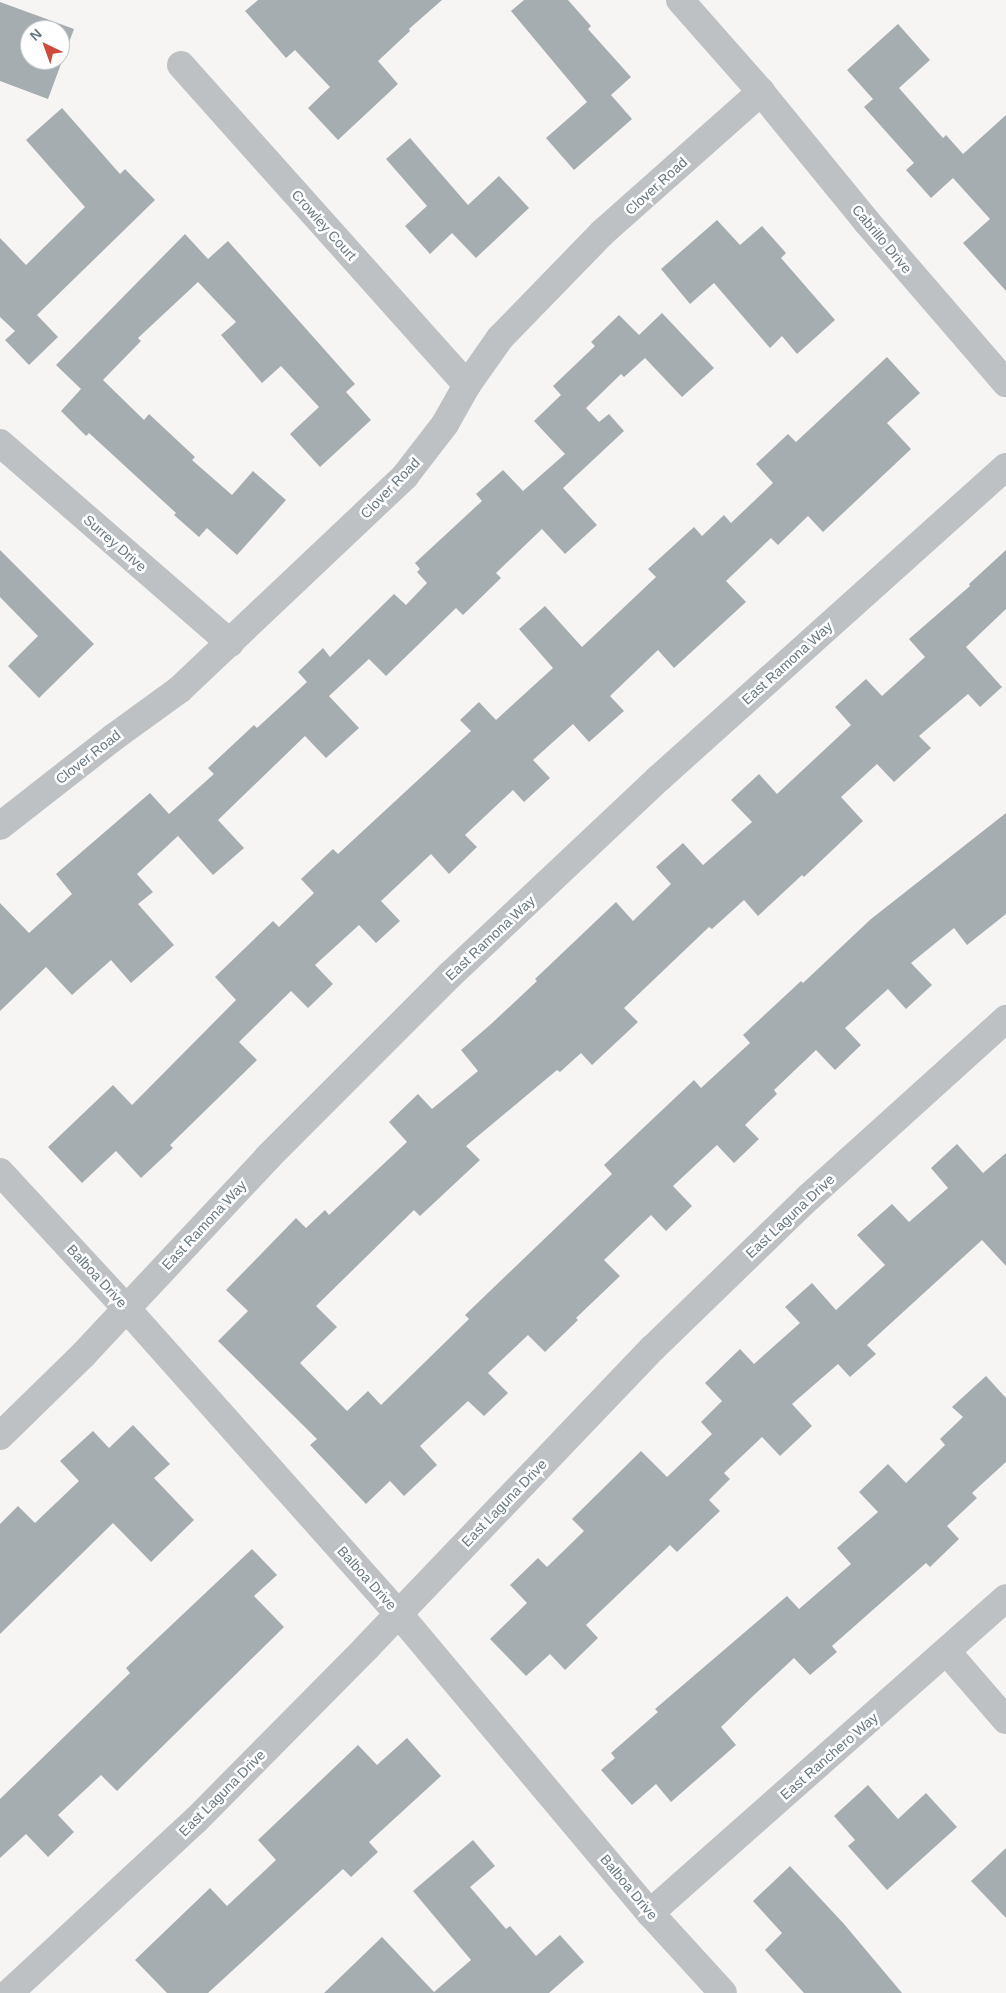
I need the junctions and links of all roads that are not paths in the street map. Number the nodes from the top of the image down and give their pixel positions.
1 (680, 0) edge
2 (181, 65) dead end
3 (762, 92) junction
4 (1006, 384) edge
5 (467, 385) junction
6 (0, 443) edge
7 (1006, 467) edge
8 (230, 643) junction
9 (0, 826) edge
10 (1006, 1019) edge
11 (0, 1172) edge
12 (126, 1308) junction
13 (0, 1436) edge
14 (1006, 1598) edge
15 (398, 1612) junction
16 (947, 1652) junction
17 (1006, 1720) edge
18 (650, 1913) junction
19 (9, 1993) edge
20 (723, 1993) edge

1 - 3 street, Cabrillo Drive
2 - 5 street, Crowley Court
3 - 4 street, Cabrillo Drive
3 - 5 street, Clover Road
5 - 8 street, Clover Road
6 - 8 street, Surrey Drive
7 - 12 street, East Ramona Way
8 - 9 street, Clover Road
10 - 15 street, East Laguna Drive
11 - 12 street, Balboa Drive
12 - 13 street, East Ramona Way
12 - 15 street, Balboa Drive
14 - 16 street, East Ranchero Way
15 - 18 street, Balboa Drive
15 - 19 street, East Laguna Drive
16 - 17 street
16 - 18 street, East Ranchero Way
18 - 20 street, Balboa Drive

